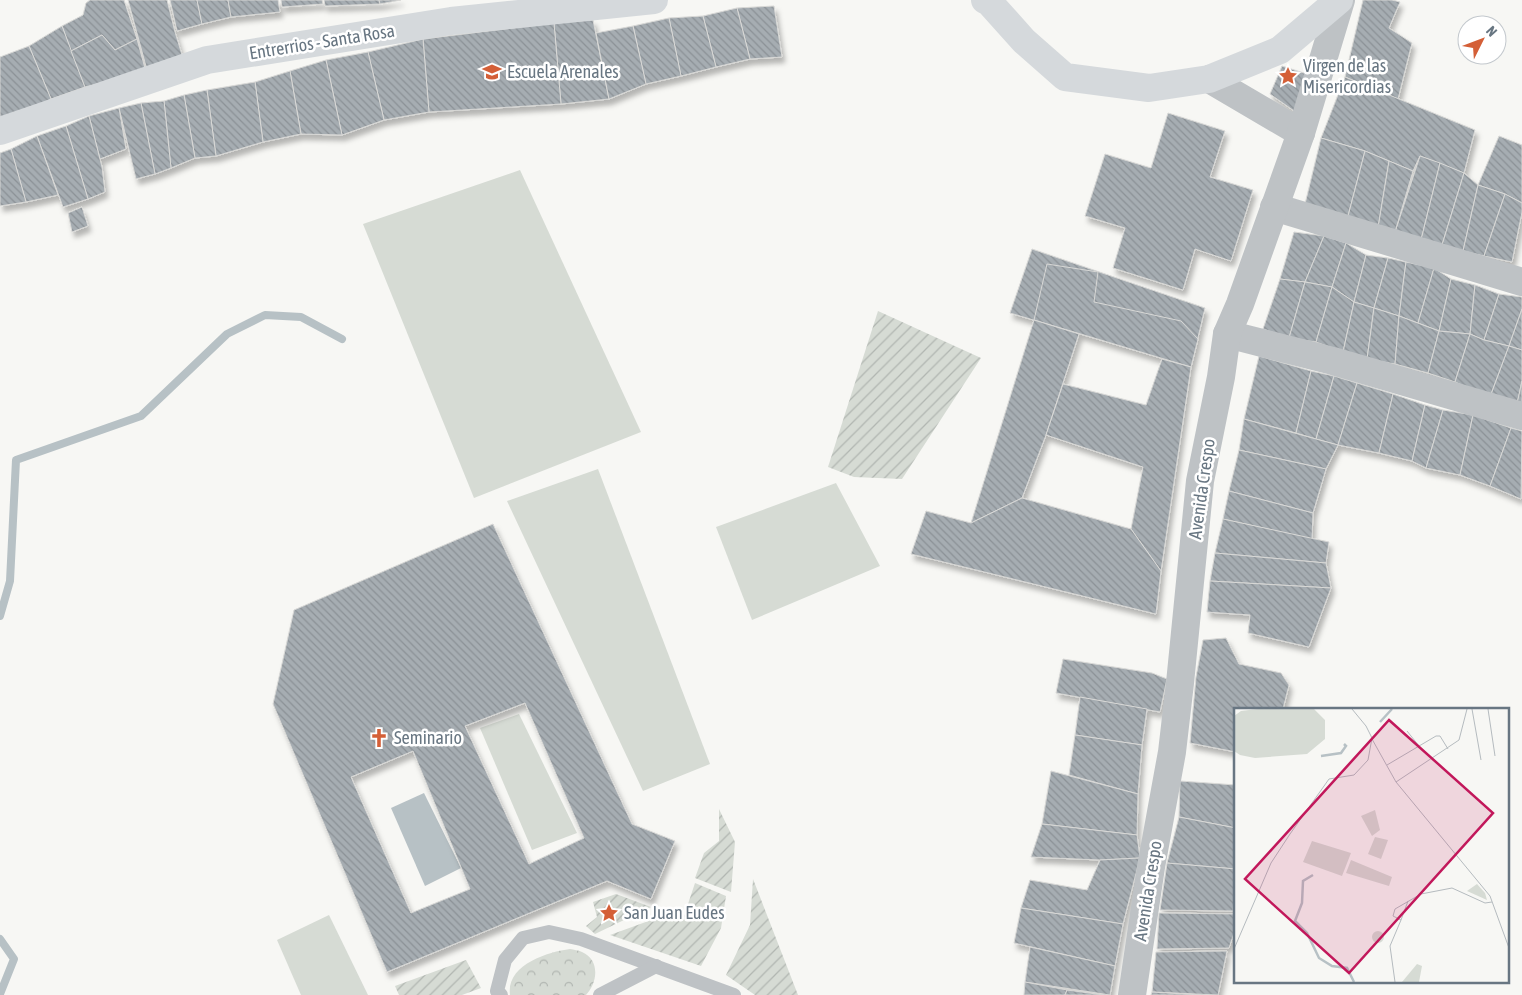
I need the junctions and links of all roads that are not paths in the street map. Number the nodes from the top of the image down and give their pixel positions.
1 (654, 0) edge
2 (985, 0) edge
3 (1340, 0) edge
4 (1209, 80) junction
5 (0, 131) edge
6 (1301, 133) junction
7 (1274, 207) junction
8 (1522, 282) edge
9 (1227, 334) junction
10 (1522, 416) edge
11 (656, 966) junction
12 (501, 995) edge
13 (600, 995) edge
14 (734, 995) edge
15 (1132, 995) edge

1 - 5 main road, Entrerrios - Santa Rosa
2 - 4 main road
3 - 4 main road
3 - 6 street, Avenida Crespo
4 - 6 street
6 - 7 street, Avenida Crespo
7 - 8 street
7 - 9 street, Avenida Crespo
9 - 10 street
9 - 15 street, Avenida Crespo
11 - 12 lane
11 - 13 lane
11 - 14 lane

